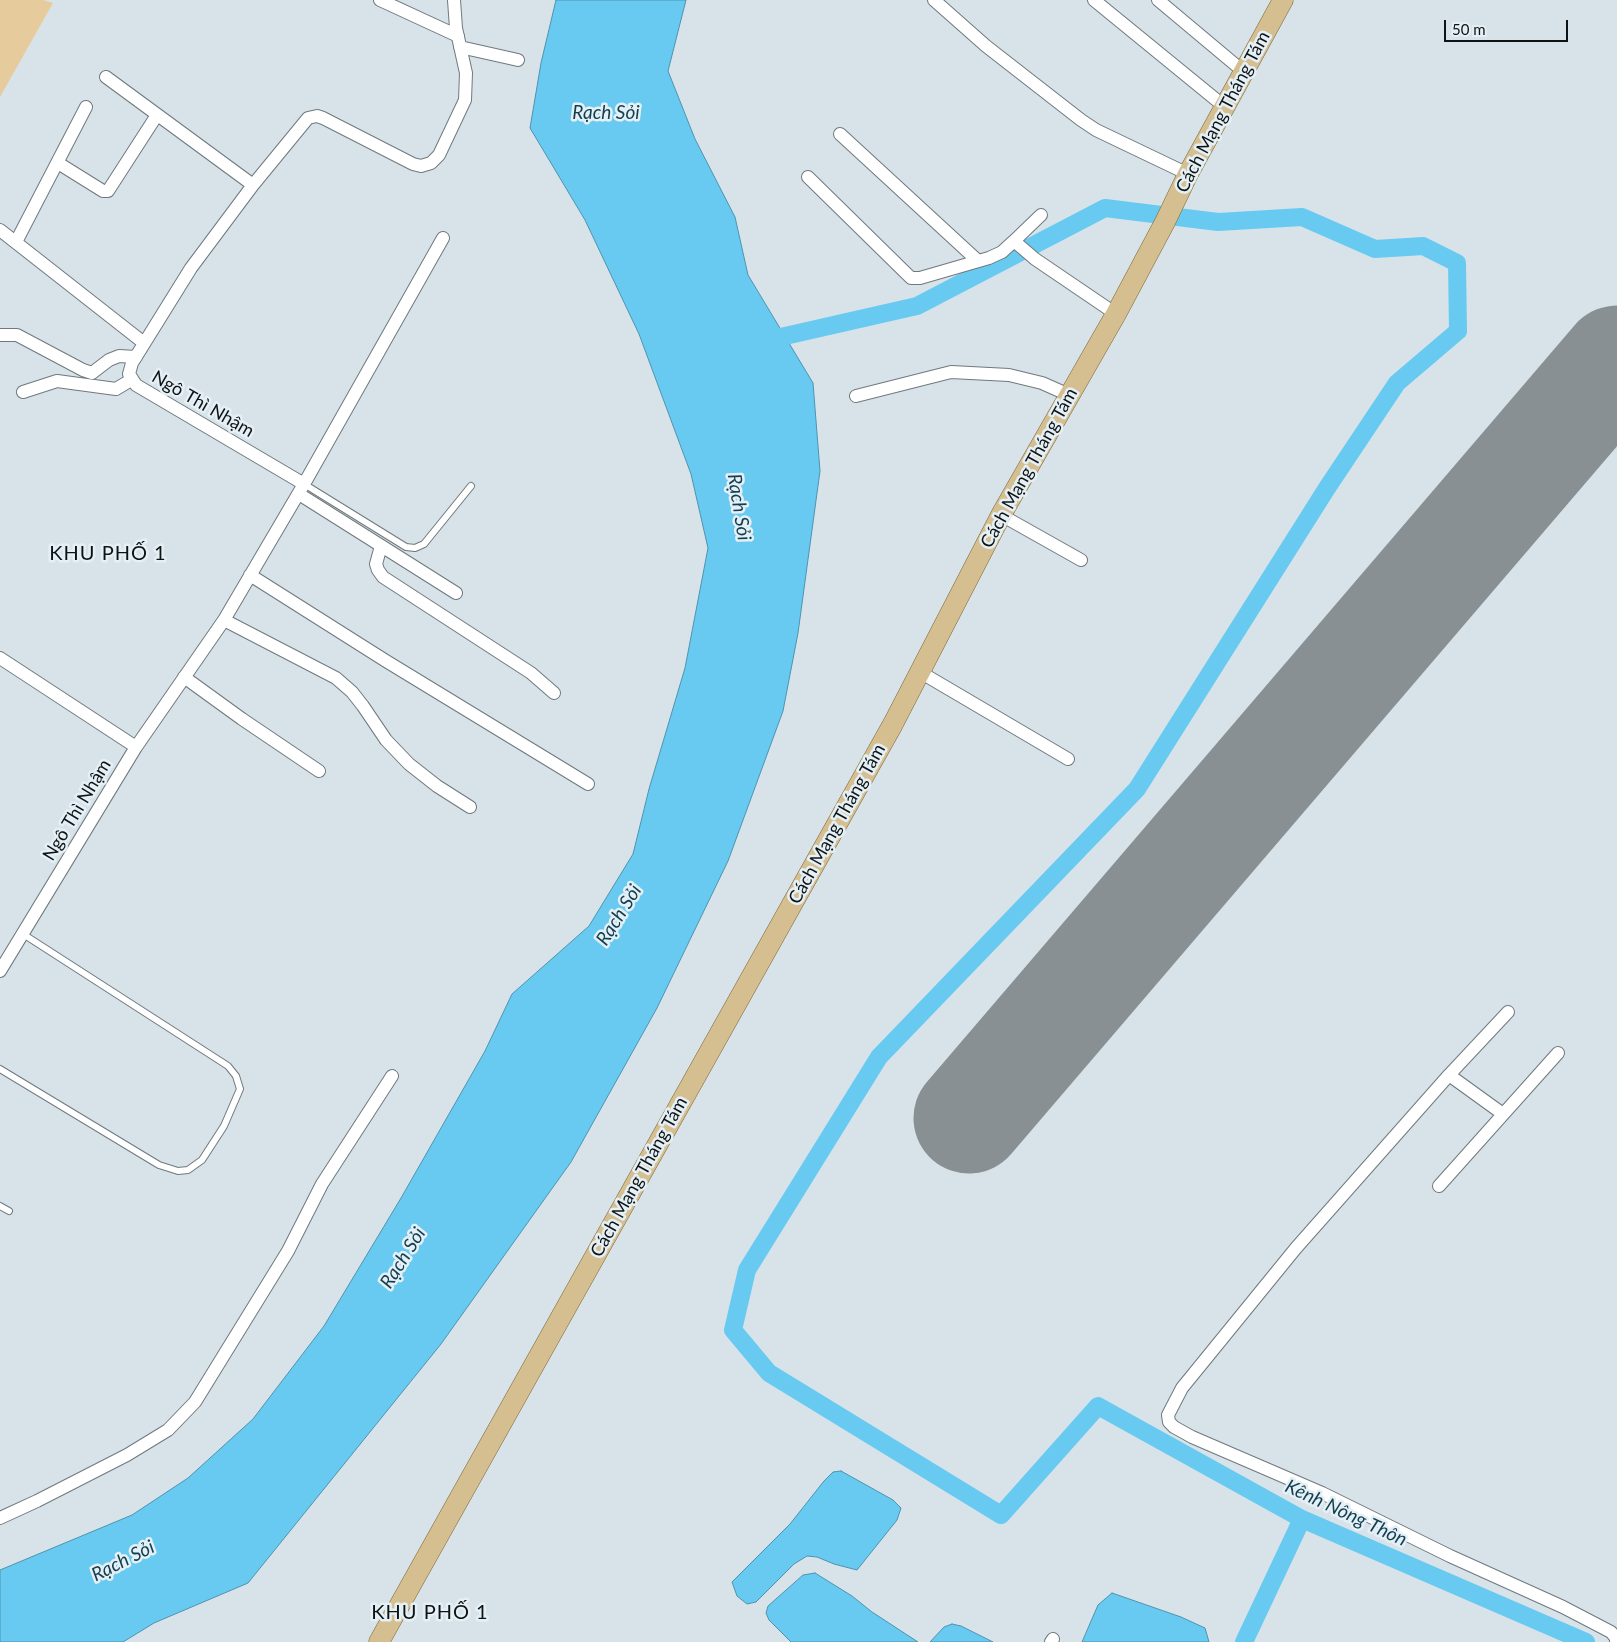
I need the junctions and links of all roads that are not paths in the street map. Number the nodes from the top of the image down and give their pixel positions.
1 (380, 0) edge
2 (454, 0) edge
3 (934, 0) edge
4 (1094, 0) edge
5 (1158, 0) edge
6 (1283, 0) edge
7 (459, 42) junction
8 (518, 60) dead end
9 (1244, 72) junction
10 (106, 77) dead end
11 (86, 107) dead end
12 (1225, 107) junction
13 (157, 115) junction
14 (840, 134) dead end
15 (58, 163) junction
16 (808, 177) dead end
17 (1187, 178) junction
18 (253, 185) junction
19 (1041, 215) dead end
20 (0, 230) edge
21 (444, 238) dead end
22 (16, 242) junction
23 (1018, 245) junction
24 (978, 261) junction
25 (1116, 314) junction
26 (0, 335) edge
27 (144, 343) junction
28 (136, 357) junction
29 (131, 380) junction
30 (22, 392) dead end
31 (1070, 395) junction
32 (856, 396) dead end
33 (471, 486) dead end
34 (301, 489) junction
35 (1000, 515) junction
36 (381, 546) junction
37 (1081, 560) dead end
38 (250, 575) junction
39 (456, 593) dead end
40 (224, 620) junction
41 (0, 658) edge
42 (920, 672) junction
43 (184, 677) junction
44 (554, 693) dead end
45 (136, 747) junction
46 (1068, 759) dead end
47 (319, 771) dead end
48 (588, 784) dead end
49 (470, 807) dead end
50 (23, 934) junction
51 (0, 971) edge
52 (1508, 1012) dead end
53 (1558, 1053) dead end
54 (0, 1069) edge
55 (1449, 1075) junction
56 (392, 1076) dead end
57 (1502, 1114) junction
58 (1438, 1186) dead end
59 (0, 1206) edge
60 (9, 1211) dead end
61 (0, 1518) edge
62 (379, 1642) edge
63 (1616, 1642) edge

1 - 7 street
2 - 7 street, Ngô Thì Nhậm
3 - 17 street
4 - 12 street
5 - 9 street
6 - 9 main road, Cách Mạng Tháng Tám
7 - 8 street
7 - 18 street, Ngô Thì Nhậm
9 - 12 main road, Cách Mạng Tháng Tám
10 - 13 street
11 - 15 street
12 - 17 main road, Cách Mạng Tháng Tám
13 - 15 street
13 - 18 street
14 - 24 street
15 - 22 street
16 - 24 street
17 - 25 main road, Cách Mạng Tháng Tám
18 - 27 street, Ngô Thì Nhậm
19 - 23 street
20 - 22 street
21 - 34 street
22 - 27 street
23 - 24 street
23 - 25 street
25 - 31 main road, Cách Mạng Tháng Tám
26 - 28 street
27 - 28 street, Ngô Thì Nhậm
28 - 29 street, Ngô Thì Nhậm
29 - 30 street
29 - 34 street, Ngô Thì Nhậm
31 - 32 street
31 - 35 main road, Cách Mạng Tháng Tám
33 - 34 lane
34 - 36 street
34 - 38 street, Ngô Thì Nhậm
35 - 37 street
35 - 42 main road, Cách Mạng Tháng Tám
36 - 39 street
36 - 44 street
38 - 40 street, Ngô Thì Nhậm
38 - 48 street
40 - 43 street, Ngô Thì Nhậm
40 - 49 street
41 - 45 street
42 - 46 street
42 - 62 main road, Cách Mạng Tháng Tám
43 - 45 street, Ngô Thì Nhậm
43 - 47 street
45 - 50 street, Ngô Thì Nhậm
50 - 51 street, Ngô Thì Nhậm
50 - 54 lane
52 - 55 street
53 - 57 street
55 - 57 street
55 - 63 street
56 - 61 street
57 - 58 street
59 - 60 lane

